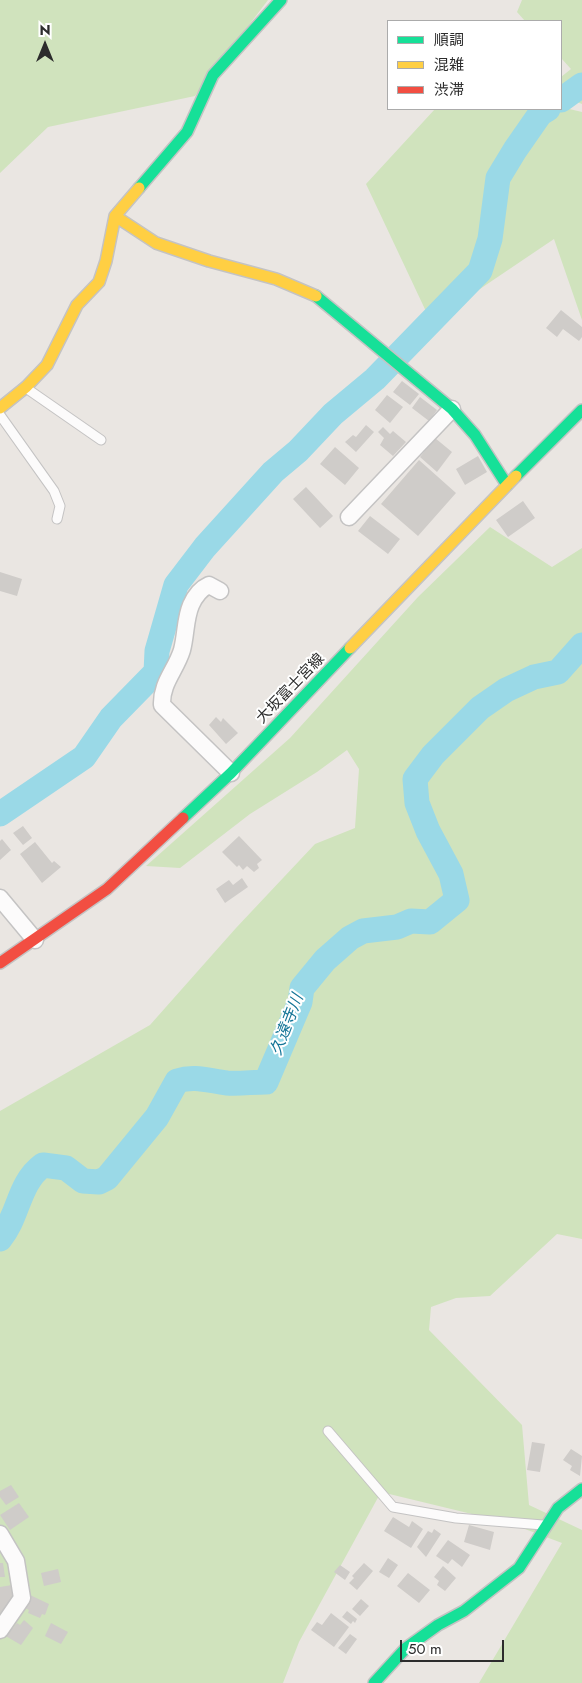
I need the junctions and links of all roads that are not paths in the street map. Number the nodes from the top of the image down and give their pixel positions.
1 (281, 0) edge
2 (115, 216) junction
3 (26, 387) junction
4 (0, 408) edge
5 (452, 409) junction
6 (582, 410) edge
7 (0, 415) edge
8 (101, 440) dead end
9 (507, 485) junction
10 (349, 517) dead end
11 (57, 519) dead end
12 (220, 591) dead end
13 (231, 773) junction
14 (0, 898) edge
15 (35, 940) junction
16 (0, 963) edge
17 (328, 1431) dead end
18 (582, 1489) edge
19 (548, 1524) junction
20 (0, 1534) edge
21 (0, 1630) edge
22 (374, 1683) edge

1 - 2 street
2 - 3 street
2 - 5 street
3 - 4 street
3 - 8 lane
5 - 9 street
5 - 10 street
6 - 9 street, 大坂富士宮線
7 - 11 lane
9 - 13 street, 大坂富士宮線
12 - 13 street
13 - 15 street, 大坂富士宮線
14 - 15 street
15 - 16 street, 大坂富士宮線
17 - 19 lane
18 - 19 street
19 - 22 street
20 - 21 street

